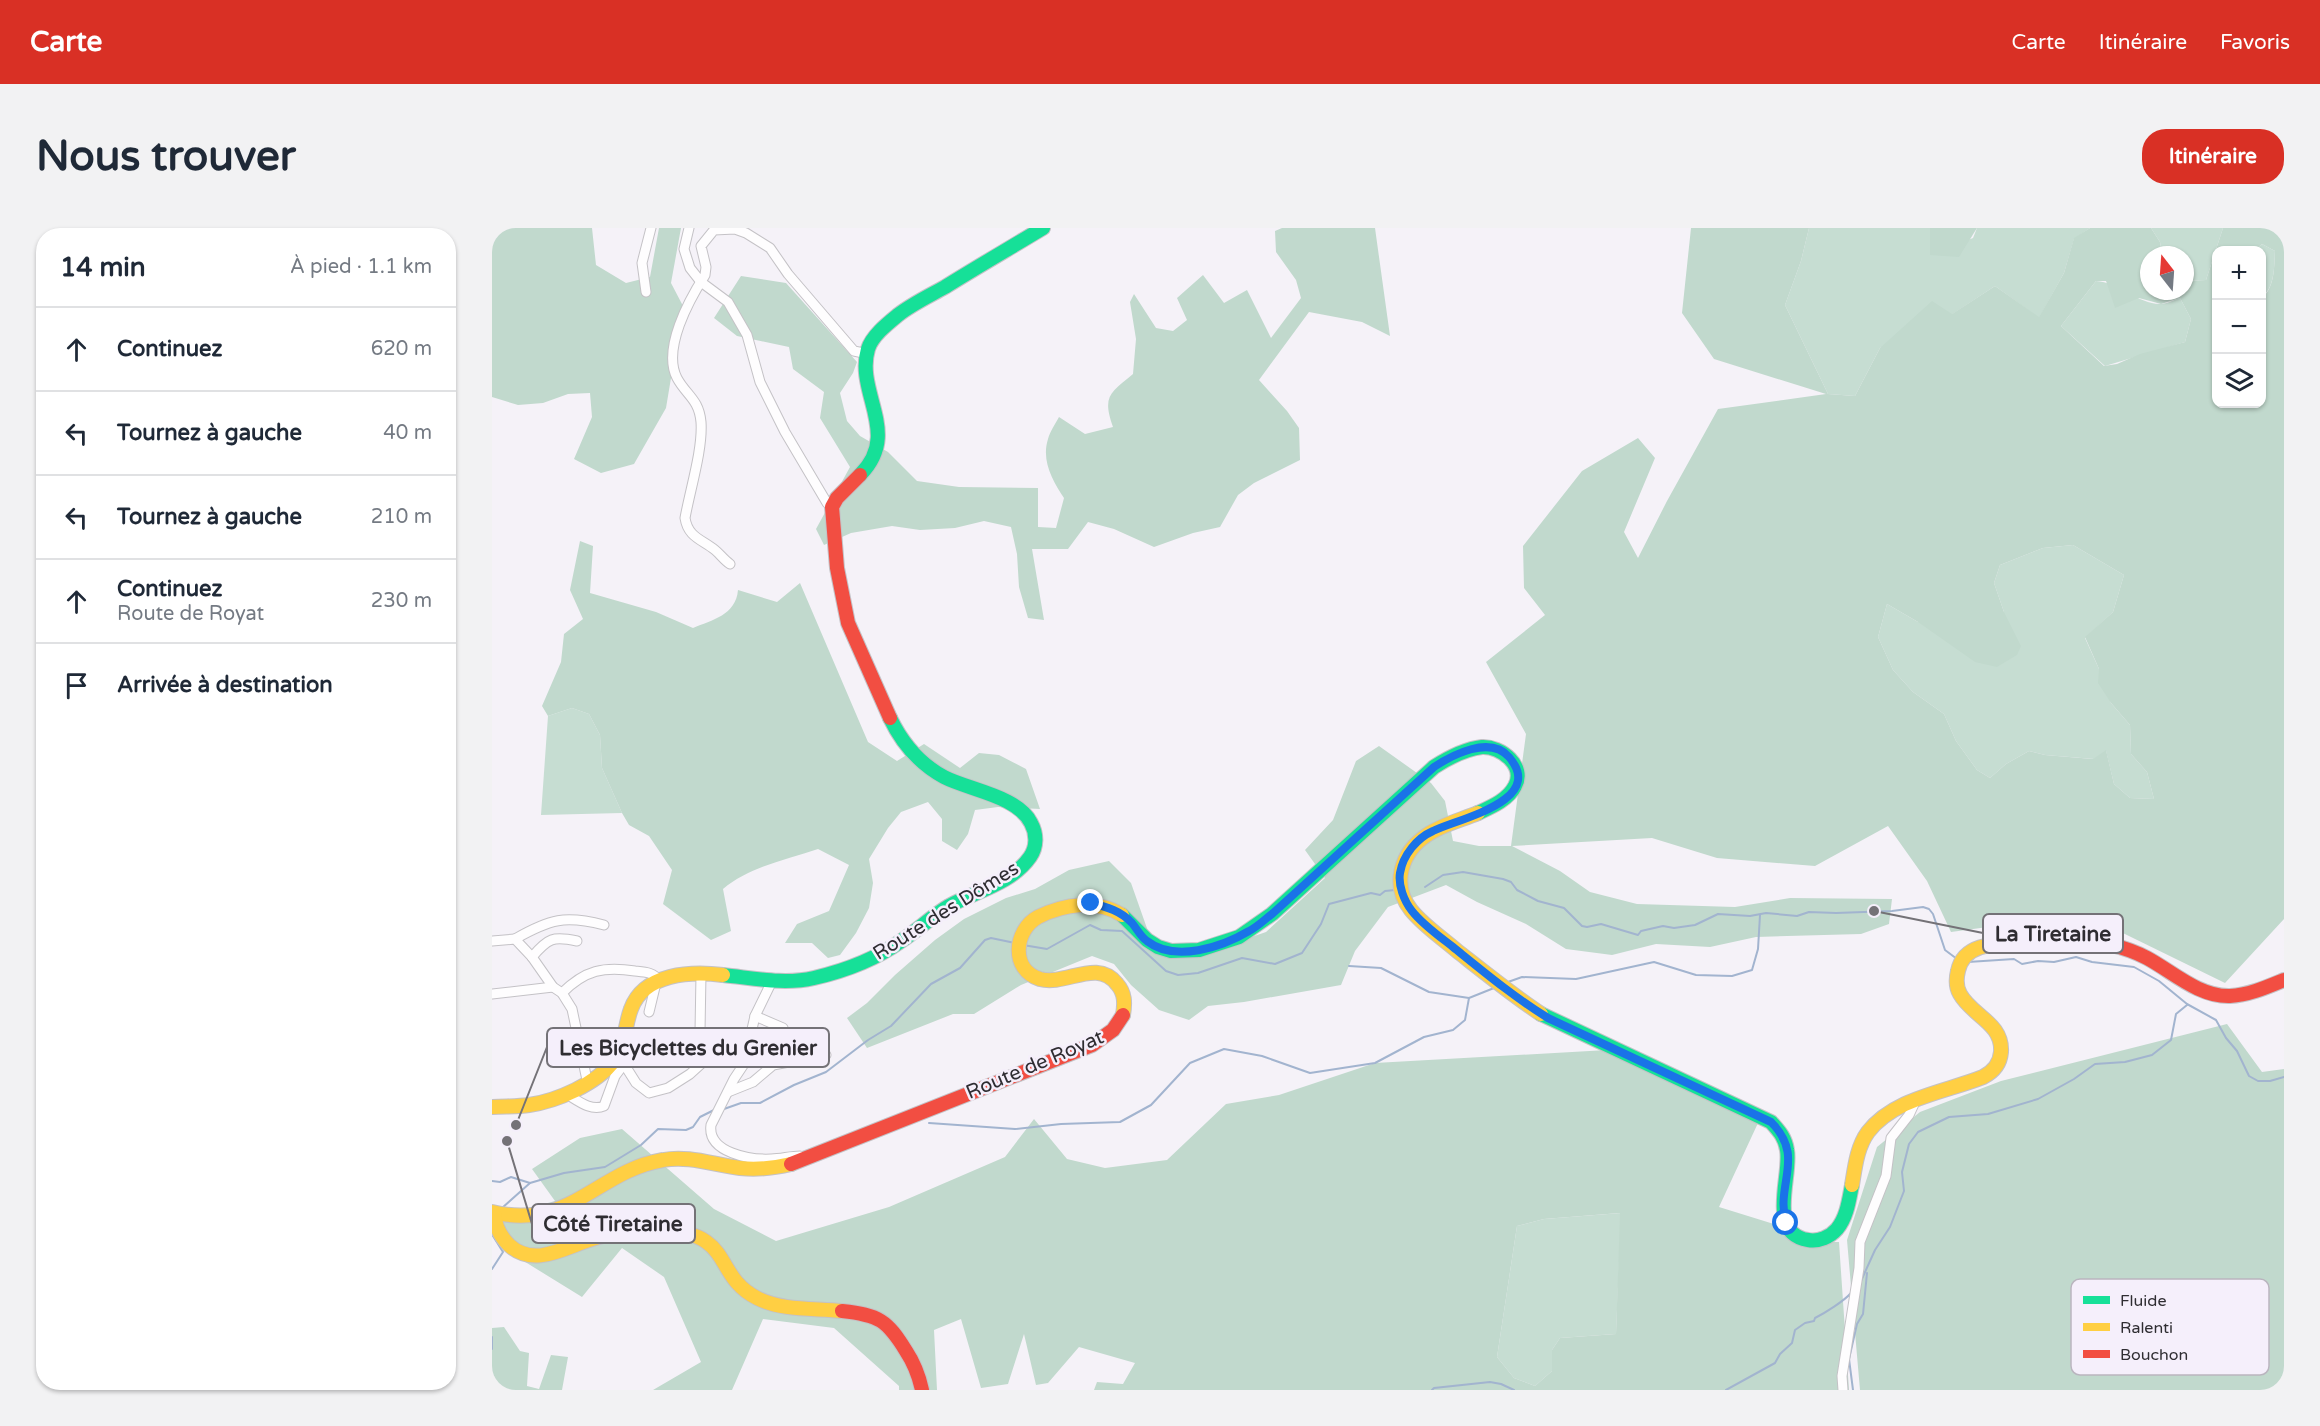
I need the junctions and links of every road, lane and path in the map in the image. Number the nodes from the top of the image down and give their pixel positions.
1 (651, 228) edge
2 (689, 228) edge
3 (1043, 228) edge
4 (701, 282) junction
5 (646, 292) dead end
6 (868, 354) junction
7 (832, 507) junction
8 (729, 564) dead end
9 (604, 925) dead end
10 (515, 939) junction
11 (492, 941) edge
12 (578, 941) dead end
13 (532, 957) junction
14 (701, 974) junction
15 (2284, 980) edge
16 (772, 981) junction
17 (658, 982) junction
18 (553, 987) junction
19 (562, 993) junction
20 (492, 994) edge
21 (649, 1012) dead end
22 (755, 1016) junction
23 (783, 1028) dead end
24 (625, 1034) junction
25 (746, 1053) junction
26 (712, 1054) junction
27 (826, 1056) dead end
28 (624, 1064) junction
29 (587, 1080) junction
30 (728, 1092) junction
31 (566, 1093) junction
32 (1915, 1102) junction
33 (492, 1107) edge
34 (803, 1160) junction
35 (493, 1212) edge
36 (922, 1390) edge
37 (1843, 1390) edge

1 - 5 street
2 - 4 street
3 - 6 main road
4 - 6 street
4 - 7 street
4 - 8 street
6 - 7 main road
7 - 16 main road, Route des Dômes
9 - 10 street
10 - 11 street
10 - 13 street
12 - 13 street
13 - 18 street
14 - 16 main road, Route des Dômes
14 - 17 main road, Route des Dômes
14 - 26 street
15 - 32 main road
16 - 22 street
17 - 19 street
17 - 21 street
17 - 24 main road, Route des Dômes
18 - 19 street
18 - 20 street
19 - 29 street
22 - 23 street
22 - 25 street
24 - 28 street
24 - 29 main road, Route des Dômes
25 - 26 street
25 - 30 street
26 - 28 street
27 - 30 street
28 - 31 street
29 - 31 main road, Route des Dômes
30 - 34 street
31 - 33 main road, Route des Dômes
32 - 34 main road, Route de Royat
32 - 37 street
34 - 35 main road, Route de Royat
35 - 36 main road

